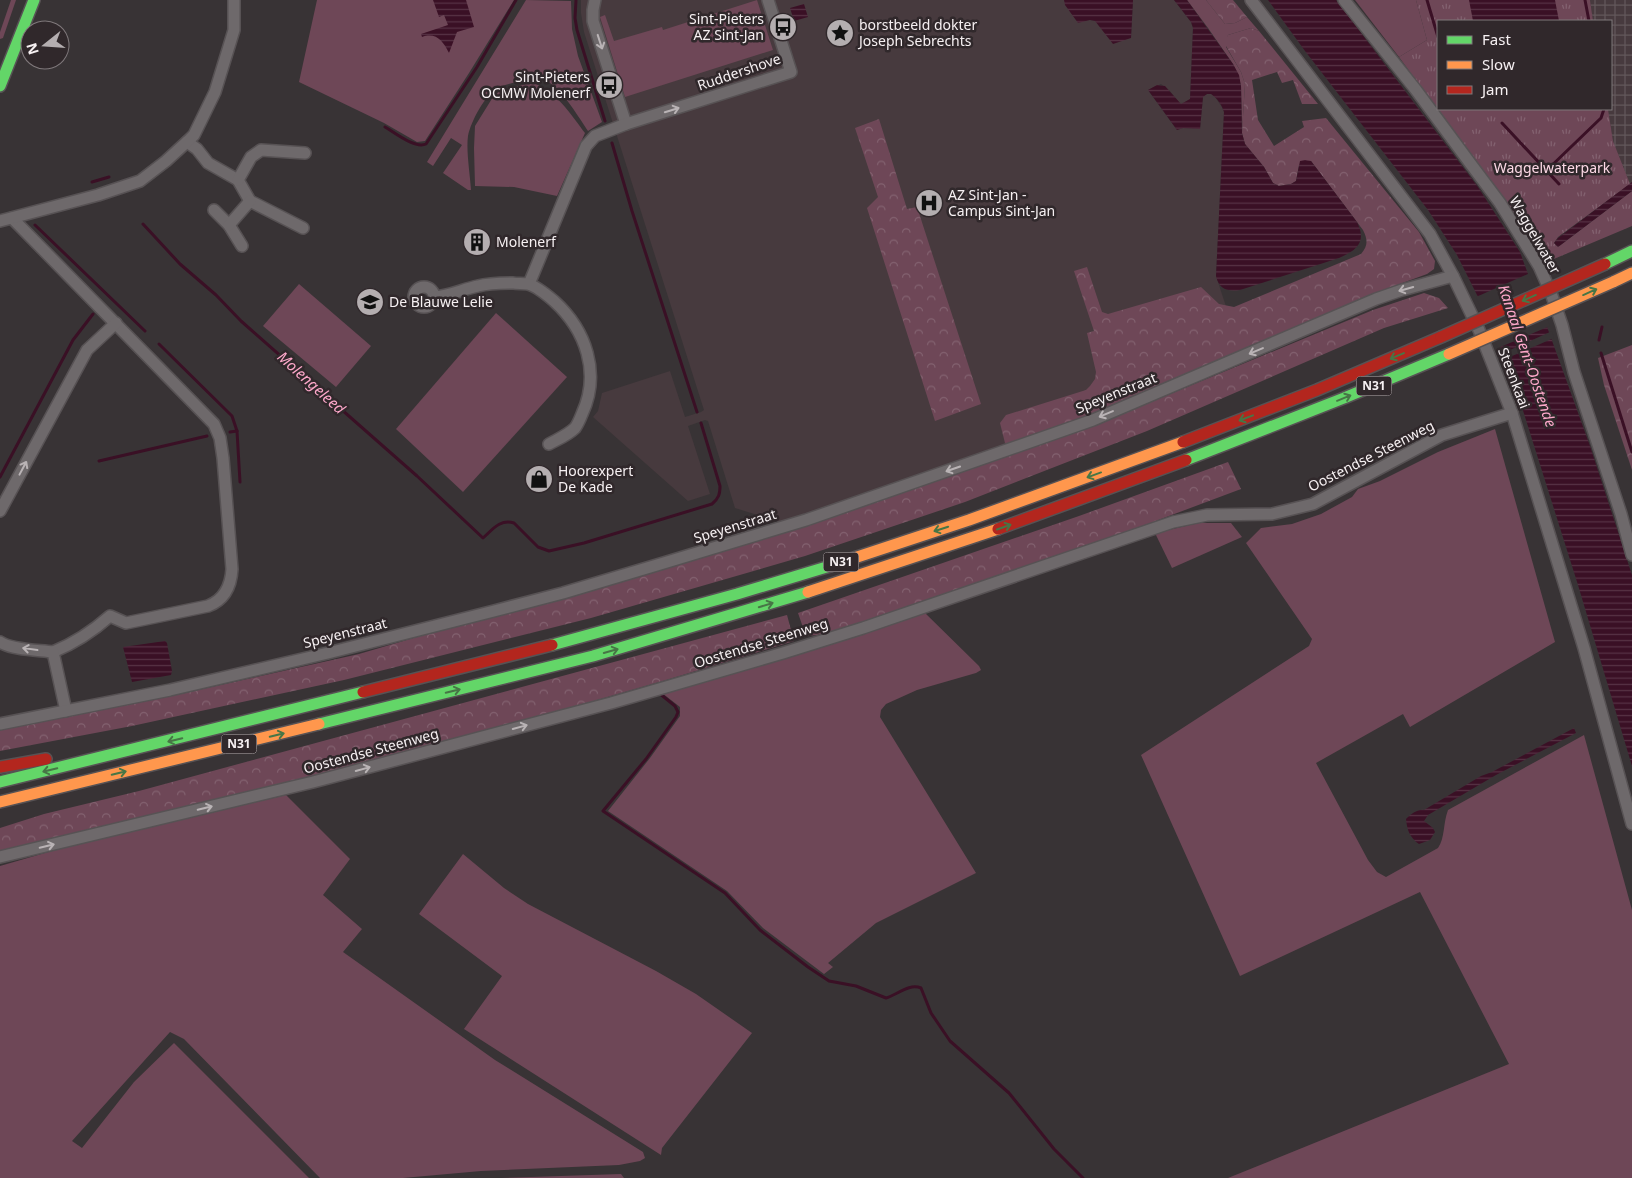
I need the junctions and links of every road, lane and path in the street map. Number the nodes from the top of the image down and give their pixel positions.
1 (34, 0) edge
2 (234, 0) edge
3 (595, 0) edge
4 (768, 0) edge
5 (1250, 0) edge
6 (1344, 0) edge
7 (0, 86) edge
8 (626, 124) junction
9 (187, 142) junction
10 (304, 153) dead end
11 (238, 180) junction
12 (250, 201) junction
13 (214, 210) dead end
14 (12, 218) junction
15 (0, 221) edge
16 (229, 225) junction
17 (304, 228) dead end
18 (242, 246) dead end
19 (1632, 251) edge
20 (1632, 273) edge
21 (1453, 276) junction
22 (528, 284) junction
23 (439, 297) dead end
24 (116, 323) junction
25 (1512, 413) junction
26 (549, 444) dead end
27 (0, 511) edge
28 (1632, 555) edge
29 (0, 642) edge
30 (53, 652) junction
31 (66, 711) junction
32 (0, 724) edge
33 (115, 754) junction
34 (0, 766) edge
35 (0, 782) edge
36 (72, 785) junction
37 (0, 802) edge
38 (27, 808) dead end
39 (1632, 824) edge
40 (0, 857) edge

1 - 7 main road
2 - 9 street
3 -> 8 street
8 -> 4 street, Ruddershove
5 - 21 street, Steenkaai
6 - 28 street, Waggelwater
8 - 22 street, Ruddershove
9 - 11 street
9 - 14 street
10 - 11 street
11 - 12 street
12 - 16 street
12 - 17 street
13 - 16 street
14 - 15 street
14 - 24 street
16 - 18 street
19 -> 33 main road, N31, bridge
36 -> 20 main road, N31, bridge
21 - 25 street, Steenkaai
21 -> 31 street, Speyenstraat
22 - 23 street
22 - 26 street
27 -> 24 street
24 - 30 street
25 - 39 street, Steenkaai
40 -> 25 street, Oostendse Steenweg
30 -> 29 street
30 - 31 street
31 - 32 street, Speyenstraat
33 - 34 main road
33 -> 35 main road, N31
36 - 37 main road, N31
36 - 38 main road

